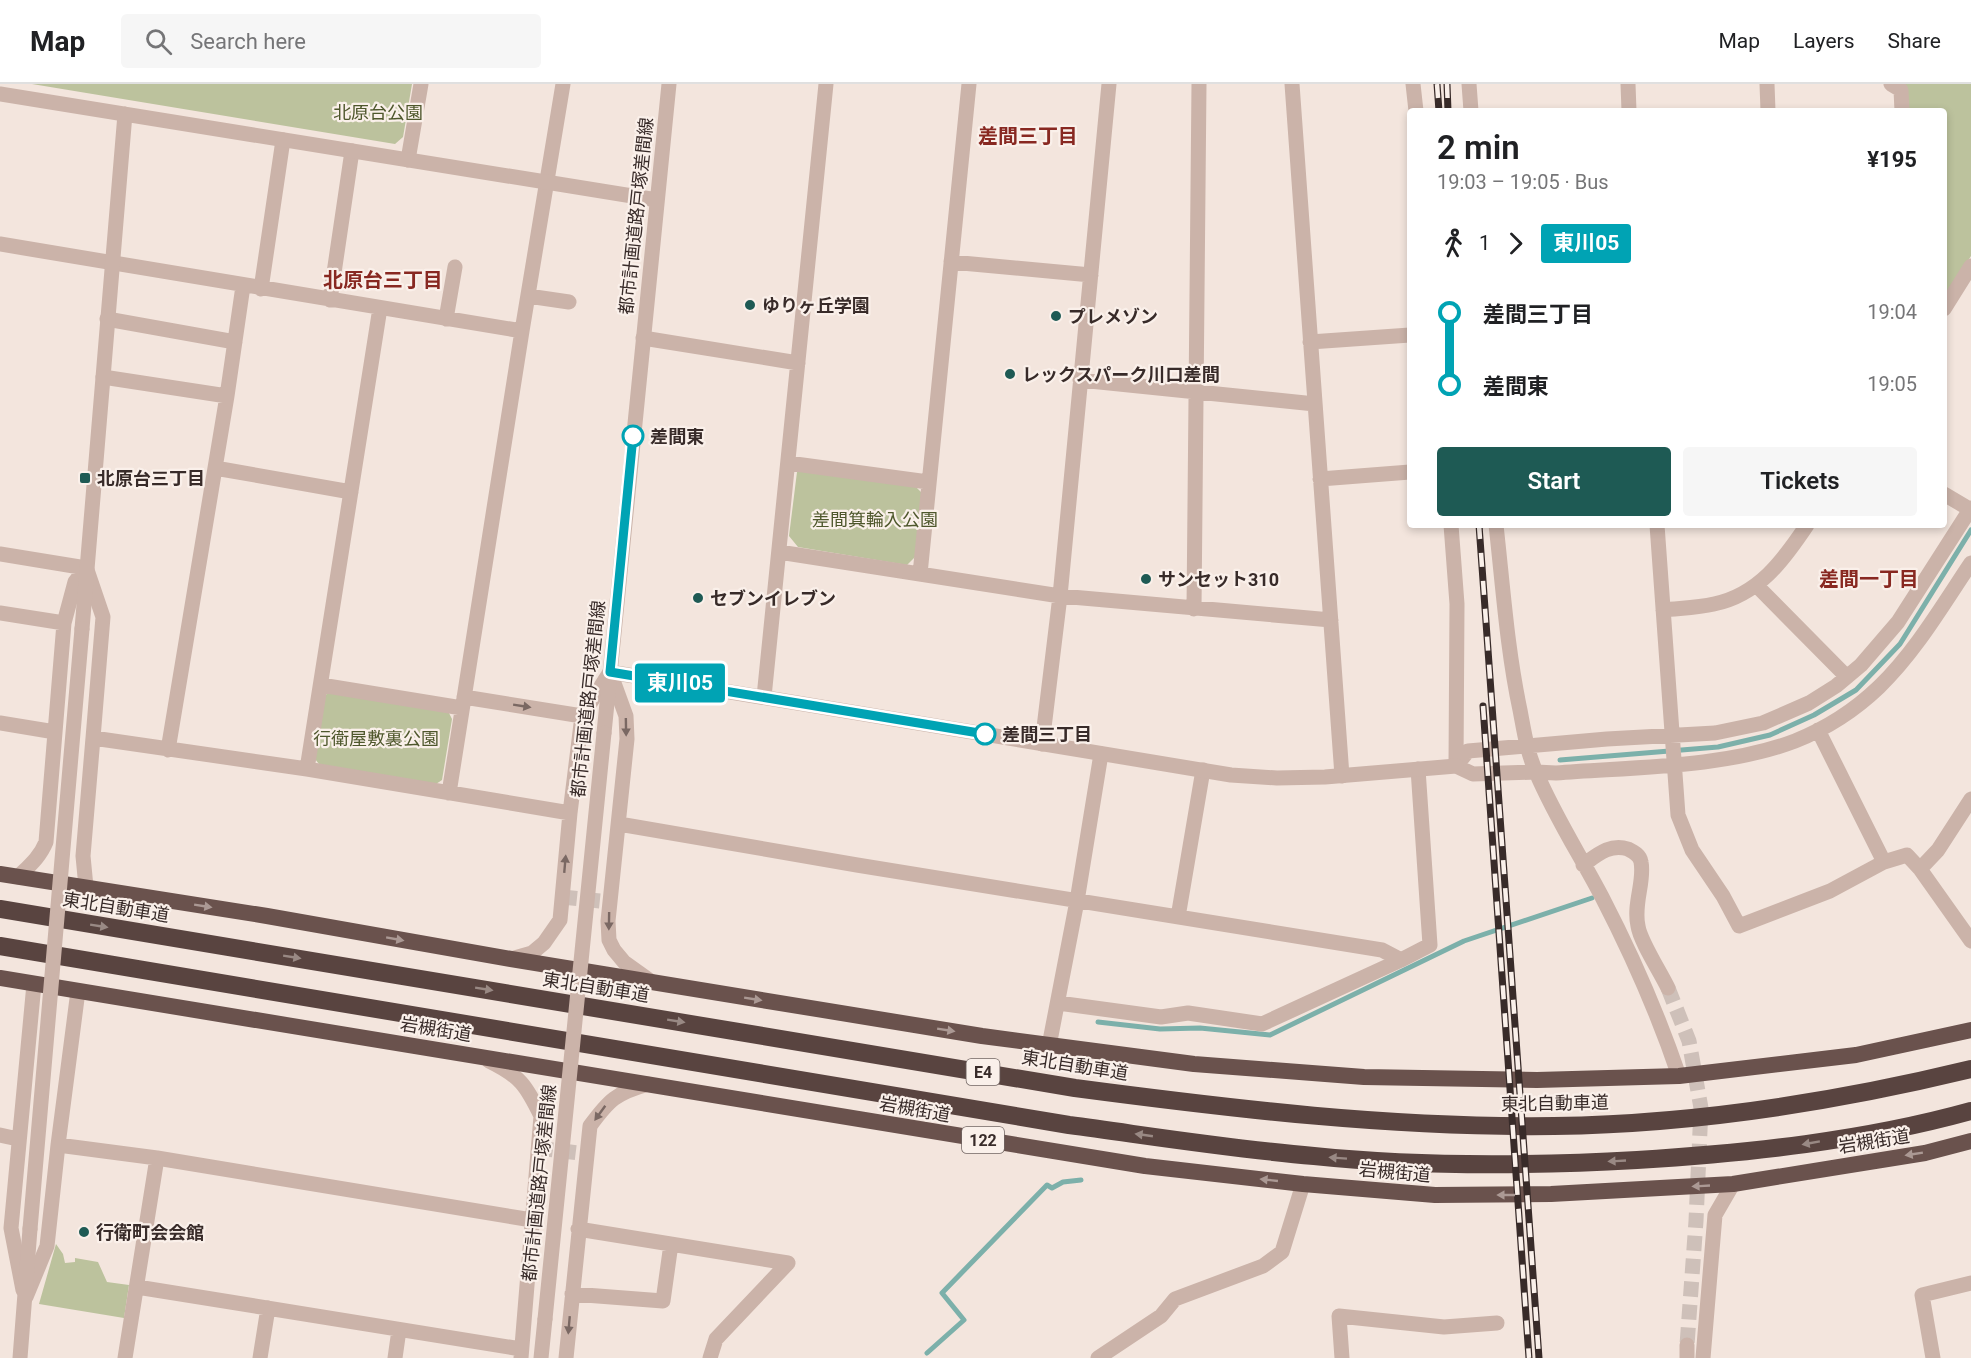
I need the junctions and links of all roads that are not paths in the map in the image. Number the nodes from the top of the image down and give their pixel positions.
1 (421, 84) edge
2 (563, 84) edge
3 (669, 84) edge
4 (826, 84) edge
5 (969, 84) edge
6 (1108, 84) edge
7 (1199, 84) edge
8 (1292, 84) edge
9 (1413, 84) edge
10 (1470, 84) edge
11 (1628, 84) edge
12 (1767, 84) edge
13 (1891, 84) edge
14 (0, 94) edge
15 (1416, 108) edge
16 (1471, 108) edge
17 (1629, 108) edge
18 (1768, 108) edge
19 (1902, 108) edge
20 (125, 114) junction
21 (283, 140) junction
22 (352, 151) junction
23 (408, 160) junction
24 (546, 183) junction
25 (657, 201) junction
26 (0, 245) edge
27 (112, 262) junction
28 (951, 262) junction
29 (455, 267) dead end
30 (1970, 271) edge
31 (1091, 275) junction
32 (243, 286) junction
33 (261, 289) junction
34 (528, 296) junction
35 (330, 300) junction
36 (569, 302) dead end
37 (1947, 305) edge
38 (380, 308) junction
39 (107, 319) junction
40 (446, 319) junction
41 (522, 331) junction
42 (1407, 334) edge
43 (643, 338) junction
44 (235, 342) junction
45 (1310, 342) junction
46 (798, 363) junction
47 (103, 377) junction
48 (1080, 380) junction
49 (1196, 393) junction
50 (227, 396) junction
51 (1315, 404) junction
52 (788, 463) junction
53 (215, 468) junction
54 (1407, 472) edge
55 (1320, 478) junction
56 (928, 482) junction
57 (351, 492) junction
58 (1947, 496) edge
59 (1971, 509) edge
60 (1451, 528) edge
61 (1496, 528) edge
62 (1657, 528) edge
63 (1795, 528) edge
64 (1805, 528) edge
65 (1796, 541) junction
66 (779, 552) junction
67 (0, 554) edge
68 (1971, 563) edge
69 (86, 568) junction
70 (920, 574) junction
71 (1757, 586) junction
72 (1060, 596) junction
73 (1194, 609) junction
74 (1663, 610) junction
75 (0, 614) edge
76 (1331, 620) junction
77 (64, 623) junction
78 (610, 672) junction
79 (1847, 677) junction
80 (321, 685) junction
81 (764, 697) junction
82 (463, 702) junction
83 (582, 716) junction
84 (0, 723) edge
85 (1818, 730) junction
86 (55, 732) junction
87 (1671, 735) junction
88 (93, 738) junction
89 (1042, 744) junction
90 (1527, 746) junction
91 (168, 750) junction
92 (1101, 754) junction
93 (1674, 764) junction
94 (1456, 766) junction
95 (1418, 769) junction
96 (307, 770) junction
97 (1203, 771) junction
98 (1536, 772) junction
99 (1342, 776) junction
100 (449, 793) junction
101 (1971, 799) edge
102 (570, 813) junction
103 (619, 824) junction
104 (1884, 862) junction
105 (1583, 865) junction
106 (1920, 869) junction
107 (0, 874) edge
108 (18, 877) junction
109 (86, 887) junction
110 (1077, 901) junction
111 (0, 909) edge
112 (1178, 917) junction
113 (1971, 941) edge
114 (0, 946) edge
115 (511, 959) junction
116 (1401, 960) junction
117 (0, 978) edge
118 (653, 982) junction
119 (34, 984) junction
120 (1668, 988) tunnel mouth
121 (78, 991) junction
122 (1058, 1003) junction
123 (1971, 1030) edge
124 (1049, 1046) junction
125 (479, 1056) junction
126 (1971, 1069) edge
127 (1679, 1076) junction
128 (648, 1084) junction
129 (1971, 1111) edge
130 (0, 1136) edge
131 (18, 1139) junction
132 (1971, 1141) edge
133 (58, 1145) junction
134 (157, 1158) junction
135 (1303, 1184) junction
136 (1733, 1184) junction
137 (532, 1220) junction
138 (578, 1228) junction
139 (671, 1244) junction
140 (1971, 1283) edge
141 (136, 1287) junction
142 (572, 1294) junction
143 (25, 1300) junction
144 (268, 1308) junction
145 (1497, 1323) dead end
146 (399, 1330) junction
147 (521, 1354) edge
148 (541, 1356) edge
149 (20, 1358) edge
150 (125, 1358) edge
151 (260, 1358) edge
152 (395, 1358) edge
153 (566, 1358) edge
154 (710, 1358) edge
155 (1098, 1358) edge
156 (1342, 1358) edge
157 (1703, 1358) edge
158 (1933, 1358) edge

1 - 23 street
2 - 24 street
3 - 25 street, 都市計画道路戸塚差間線
4 - 46 street
5 - 28 street
6 - 31 street
7 - 49 street
8 - 45 street
9 - 15 street
10 - 16 street
11 - 17 street
12 - 18 street
13 - 19 street
14 - 20 street
20 - 21 street
20 - 27 street
21 - 22 street
21 - 33 street
22 - 23 street
22 - 35 street
23 - 24 street
24 - 25 street
24 - 34 street
25 - 43 street, 都市計画道路戸塚差間線
26 - 27 street
27 - 32 street
27 - 39 street
28 - 31 street
28 - 56 street
29 - 40 street
30 - 37 street
31 - 48 street
32 - 33 street
32 - 44 street
33 - 35 street
34 - 36 street
34 - 41 street
35 - 38 street
38 - 40 street
38 - 57 street
39 - 44 street
39 - 47 street
40 - 41 street
41 - 82 street
42 - 45 street
43 - 46 street
43 - 78 street, 都市計画道路戸塚差間線
44 - 50 street
45 - 51 street
46 - 52 street
47 - 50 street
47 - 69 street
48 - 49 street
48 - 72 street
49 - 51 street
49 - 73 street
50 - 53 street
51 - 55 street
52 - 56 street
52 - 66 street
53 - 57 street
53 - 91 street
54 - 55 street
55 - 76 street
56 - 70 street
57 - 80 street
58 - 59 street
59 - 79 street
60 - 94 street
61 - 90 street
62 - 74 street
63 - 65 street
64 - 65 street
65 - 71 street
66 - 70 street
66 - 81 street
67 - 69 street
68 - 85 street
69 - 77 street
69 - 88 street
69 - 143 street, bridge
70 - 72 street
71 - 74 street
71 - 79 street
72 - 73 street
72 - 89 street
73 - 76 street
74 - 87 street
75 - 77 street
76 - 99 street
77 - 86 street
78 - 81 street
78 - 83 street
78 -> 103 street
78 - 148 street, 都市計画道路戸塚差間線, bridge
79 - 87 street
80 - 82 street
80 - 96 street
81 - 89 street
82 -> 83 street
82 - 100 street
83 - 102 street
84 - 86 street
85 - 93 street
85 - 104 street
86 - 108 street
87 - 90 street
87 - 93 street
88 - 91 street
88 - 109 street
89 - 92 street
90 - 94 street
90 - 98 street
91 - 96 street
92 - 97 street
92 - 110 street
93 - 98 street
93 - 104 street
94 - 95 street
94 - 98 street
95 - 99 street
95 - 116 street
96 - 100 street
97 - 99 street
97 - 112 street
98 - 105 street
100 - 102 street
101 - 106 street
115 -> 102 street
103 - 110 street
103 -> 118 street
104 - 106 street
105 - 120 street
105 - 127 street
106 - 113 street
107 - 108 highway
108 - 109 highway
109 -> 115 highway
110 - 112 street
110 - 122 street
111 -> 126 highway, 東北自動車道 / E4
112 - 116 street
129 -> 114 highway, E4
115 - 118 highway
116 - 122 street
117 - 119 highway, 岩槻街道 / 122
118 -> 124 highway
119 - 121 highway, 岩槻街道 / 122
119 - 131 street
121 - 125 highway, 岩槻街道 / 122
121 - 133 street
122 - 124 street
123 - 127 highway
124 - 127 highway
125 - 128 highway, 岩槻街道 / 122
125 - 137 street
135 -> 128 highway, 岩槻街道 / 122
128 -> 138 street
130 - 131 street
131 - 143 street
132 -> 136 highway, 岩槻街道 / 122
133 - 134 street
133 - 143 street
134 - 137 street
134 - 141 street
136 -> 135 highway, 岩槻街道 / 122
135 - 155 street
136 - 157 street
137 - 147 street
138 - 139 street
138 - 142 street
139 - 142 street
139 - 154 street
140 - 158 street
141 - 144 street
141 - 150 street
142 -> 153 street
143 - 149 street
144 - 146 street
144 - 151 street
145 - 156 street
146 - 147 street
146 - 152 street

